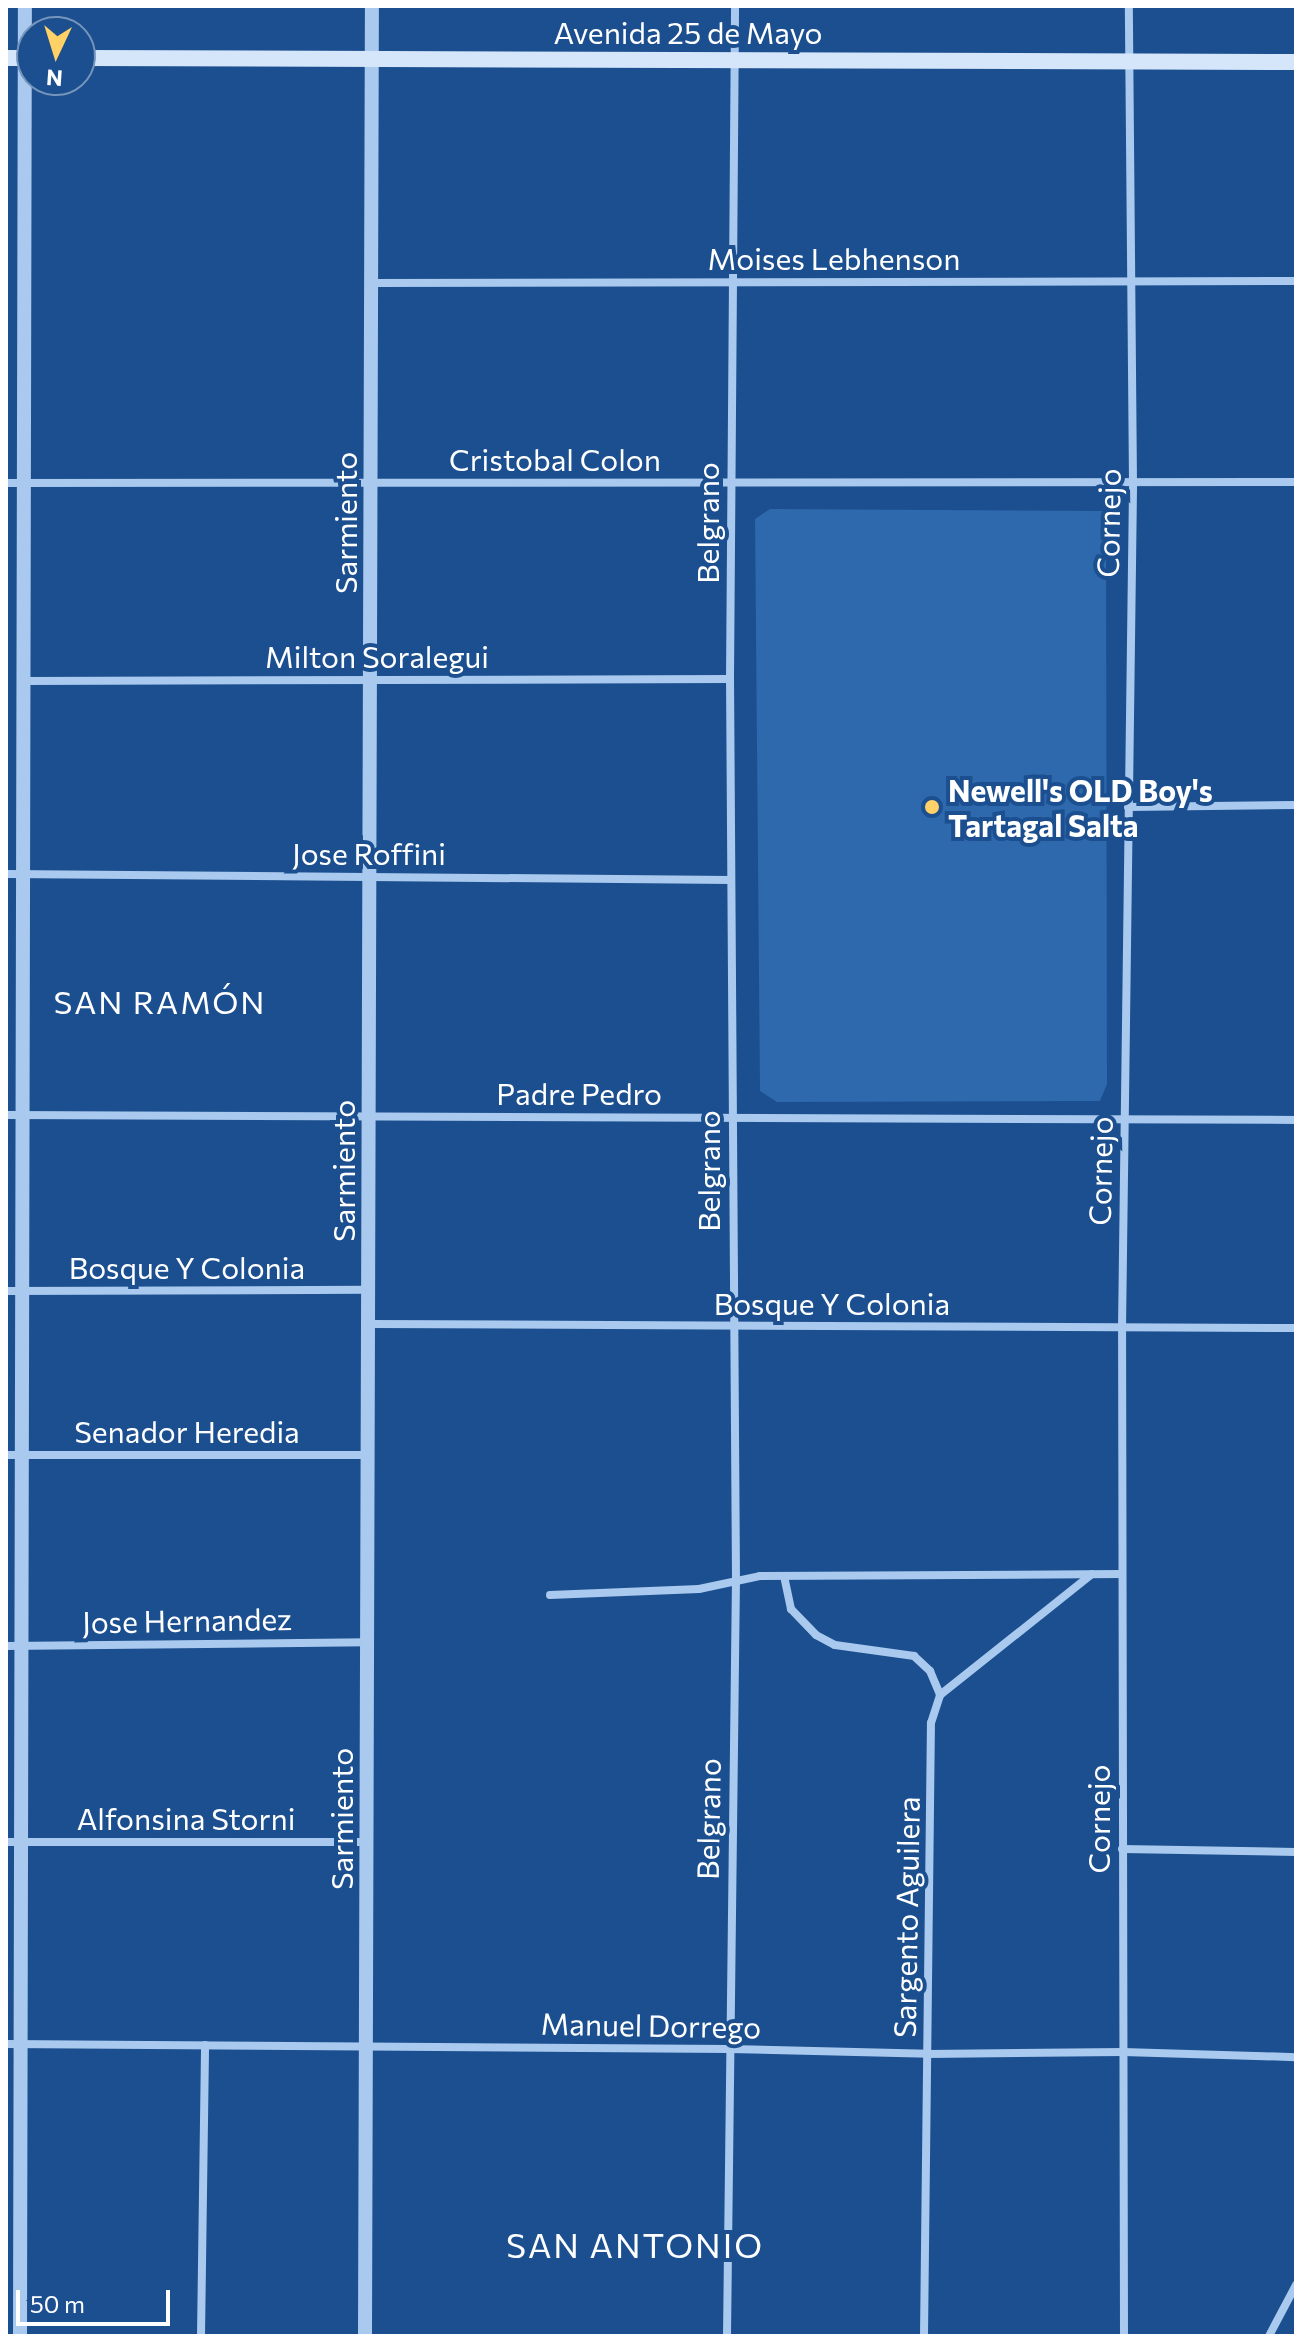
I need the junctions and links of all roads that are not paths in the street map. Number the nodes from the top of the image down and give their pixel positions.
1 (372, 6) edge
2 (735, 6) edge
3 (1129, 6) edge
4 (96, 58) edge
5 (372, 59) junction
6 (735, 60) junction
7 (1296, 62) edge
8 (1130, 63) junction
9 (29, 96) edge
10 (1296, 281) edge
11 (731, 282) junction
12 (1130, 282) junction
13 (371, 283) junction
14 (1296, 482) edge
15 (6, 483) edge
16 (25, 483) junction
17 (731, 483) junction
18 (370, 484) junction
19 (1133, 484) junction
20 (730, 679) junction
21 (370, 680) junction
22 (25, 681) junction
23 (1296, 805) edge
24 (1128, 807) junction
25 (6, 874) edge
26 (24, 874) junction
27 (370, 877) junction
28 (731, 880) junction
29 (6, 1115) edge
30 (23, 1115) junction
31 (369, 1117) junction
32 (732, 1118) junction
33 (1125, 1120) junction
34 (1296, 1120) edge
35 (369, 1290) junction
36 (6, 1291) edge
37 (23, 1291) junction
38 (368, 1324) junction
39 (733, 1327) junction
40 (1296, 1328) edge
41 (1122, 1329) junction
42 (6, 1455) edge
43 (24, 1455) junction
44 (368, 1455) junction
45 (1092, 1574) junction
46 (1122, 1574) junction
47 (784, 1576) junction
48 (736, 1581) junction
49 (550, 1595) dead end
50 (368, 1642) junction
51 (6, 1646) edge
52 (23, 1646) junction
53 (940, 1695) junction
54 (6, 1842) edge
55 (22, 1842) junction
56 (367, 1842) junction
57 (1122, 1849) junction
58 (1296, 1852) edge
59 (6, 2044) edge
60 (22, 2044) junction
61 (205, 2045) junction
62 (366, 2047) junction
63 (729, 2049) junction
64 (1123, 2052) junction
65 (928, 2054) junction
66 (1296, 2057) edge
67 (1296, 2285) edge
68 (20, 2336) edge
69 (201, 2336) edge
70 (365, 2336) edge
71 (727, 2336) edge
72 (924, 2336) edge
73 (1124, 2336) edge
74 (1269, 2336) edge

1 - 5 street, Sarmiento
2 - 6 street, Belgrano
3 - 8 street, Cornejo
4 - 5 main road, Avenida 25 de Mayo
5 - 6 main road, Avenida 25 de Mayo
5 - 13 street, Sarmiento
6 - 8 main road, Avenida 25 de Mayo
6 - 11 street, Belgrano
7 - 8 main road, Avenida 25 de Mayo
8 - 12 street, Cornejo
9 - 16 street
10 - 12 street, Moises Lebhenson
11 - 12 street, Moises Lebhenson
11 - 13 street, Moises Lebhenson
11 - 17 street, Belgrano
12 - 19 street, Cornejo
13 - 18 street, Sarmiento
14 - 19 street, Cristobal Colon
15 - 16 street, Cristobal Colon
16 - 18 street, Cristobal Colon
16 - 22 street
17 - 18 street, Cristobal Colon
17 - 19 street, Cristobal Colon
17 - 20 street, Belgrano
18 - 21 street, Sarmiento
19 - 24 street, Cornejo
20 - 21 street, Milton Soralegui
20 - 28 street, Belgrano
21 - 22 street, Milton Soralegui
21 - 27 street, Sarmiento
22 - 26 street
23 - 24 street
24 - 33 street, Cornejo
25 - 26 street, Jose Roffini
26 - 27 street, Jose Roffini
26 - 30 street
27 - 28 street, Jose Roffini
27 - 31 street, Sarmiento
28 - 32 street, Belgrano
29 - 30 street, Padre Pedro
30 - 31 street, Padre Pedro
30 - 37 street
31 - 32 street, Padre Pedro
31 - 35 street, Sarmiento
32 - 33 street, Padre Pedro
32 - 39 street, Belgrano
33 - 34 street, Padre Pedro
33 - 41 street, Cornejo
35 - 37 street, Bosque Y Colonia
35 - 38 street, Sarmiento
36 - 37 street, Bosque Y Colonia
37 - 43 street
38 - 39 street, Bosque Y Colonia
38 - 44 street, Sarmiento
39 - 41 street, Bosque Y Colonia
39 - 48 street, Belgrano
40 - 41 street, Bosque Y Colonia
41 - 46 street, Cornejo
42 - 43 street, Senador Heredia
43 - 44 street, Senador Heredia
43 - 52 street
44 - 50 street, Sarmiento
45 - 46 street
45 - 47 street
45 - 53 street
46 - 57 street, Cornejo
47 - 48 street
47 - 53 street
48 - 49 street
48 - 63 street, Belgrano
50 - 52 street, Jose Hernandez
50 - 56 street, Sarmiento
51 - 52 street, Jose Hernandez
52 - 55 street
53 - 65 street, Sargento Aguilera
54 - 55 street, Alfonsina Storni
55 - 56 street, Alfonsina Storni
55 - 60 street
56 - 62 street, Sarmiento
57 - 58 street
57 - 64 street, Cornejo
59 - 60 street, Manuel Dorrego
60 - 61 street, Manuel Dorrego
60 - 68 street
61 - 62 street, Manuel Dorrego
61 - 69 street
62 - 63 street, Manuel Dorrego
62 - 70 street, Sarmiento
63 - 65 street, Manuel Dorrego
63 - 71 street, Belgrano
64 - 65 street, Manuel Dorrego
64 - 66 street, Manuel Dorrego
64 - 73 street, Cornejo
65 - 72 street, Sargento Aguilera
67 - 74 street

